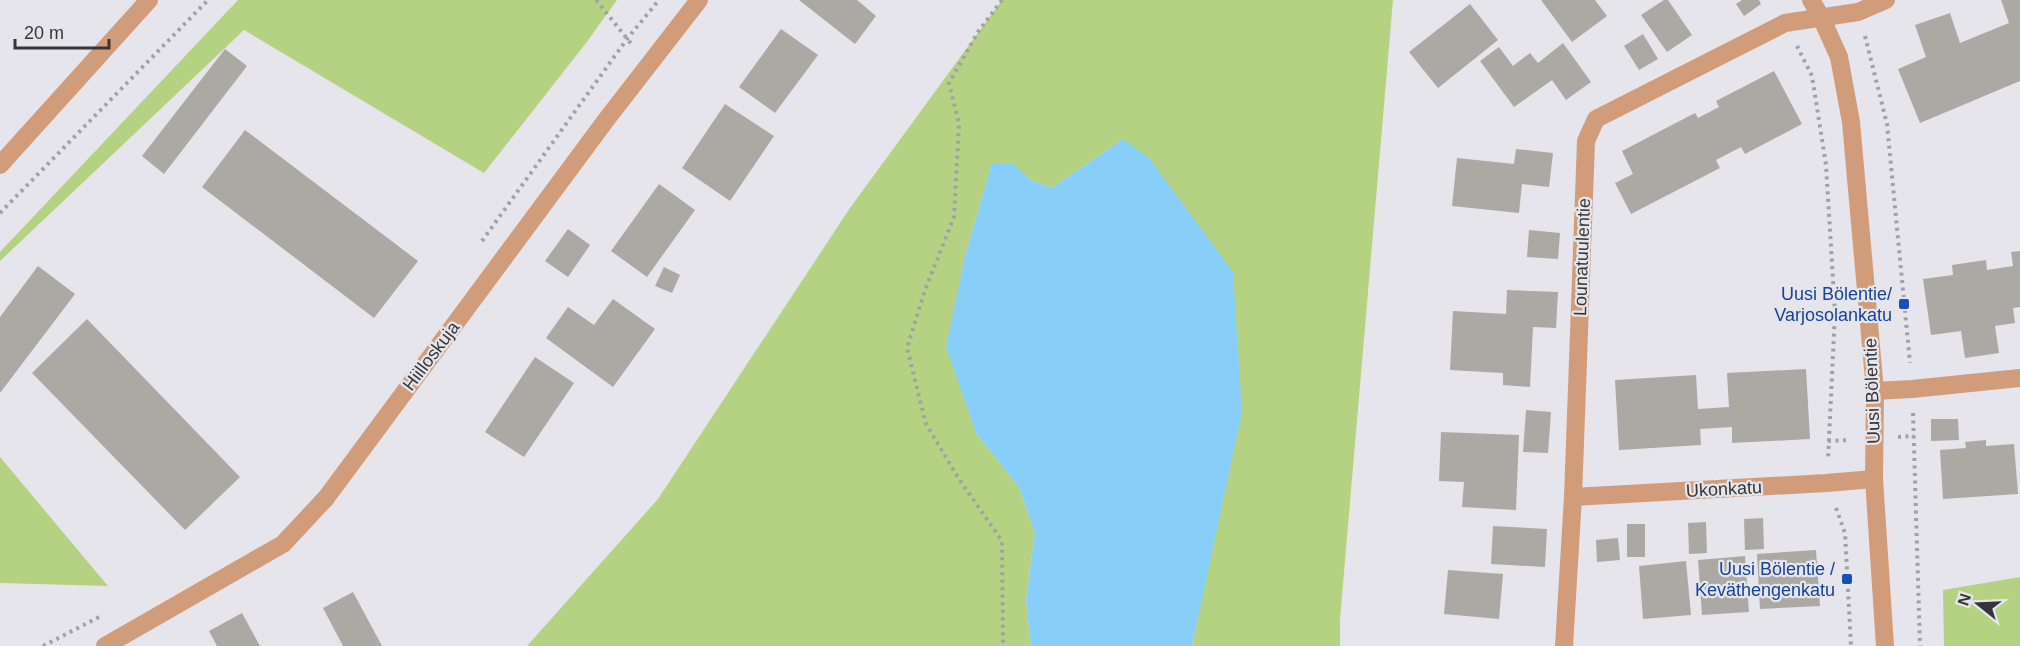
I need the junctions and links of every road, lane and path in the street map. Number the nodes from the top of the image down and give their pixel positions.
1 (148, 0) edge
2 (208, 0) edge
3 (596, 0) edge
4 (659, 0) edge
5 (699, 0) edge
6 (1002, 0) edge
7 (1811, 0) edge
8 (1886, 0) edge
9 (1858, 12) junction
10 (1821, 17) junction
11 (1785, 23) junction
12 (627, 39) junction
13 (648, 66) junction
14 (0, 165) edge
15 (0, 213) edge
16 (481, 242) dead end
17 (2020, 378) edge
18 (1912, 389) junction
19 (1875, 391) junction
20 (1874, 479) junction
21 (1827, 483) junction
22 (1573, 497) junction
23 (111, 611) dead end
24 (43, 646) edge
25 (105, 646) edge
26 (1003, 646) edge
27 (1564, 646) edge
28 (1851, 646) edge
29 (1885, 646) edge
30 (1920, 646) edge

1 - 14 street
2 - 15 path
3 - 12 path
4 - 12 path
5 - 13 street, Hiilloskuja
6 - 26 path
7 - 10 street, Uusi Bölentie
8 - 9 street, Lounatuulentie
9 - 10 street, Lounatuulentie
9 - 18 path
10 - 11 street, Lounatuulentie
10 - 19 street, Uusi Bölentie
11 - 21 path
11 - 22 street, Lounatuulentie
12 - 13 path
12 - 16 path
13 - 25 street, Hiilloskuja
17 - 18 street
18 - 19 street
18 - 30 path
19 - 20 street, Uusi Bölentie
20 - 21 street, Ukonkatu
20 - 29 street, Uusi Bölentie
21 - 22 street, Ukonkatu
21 - 28 path
22 - 27 street, Lounatuulentie
23 - 24 path

